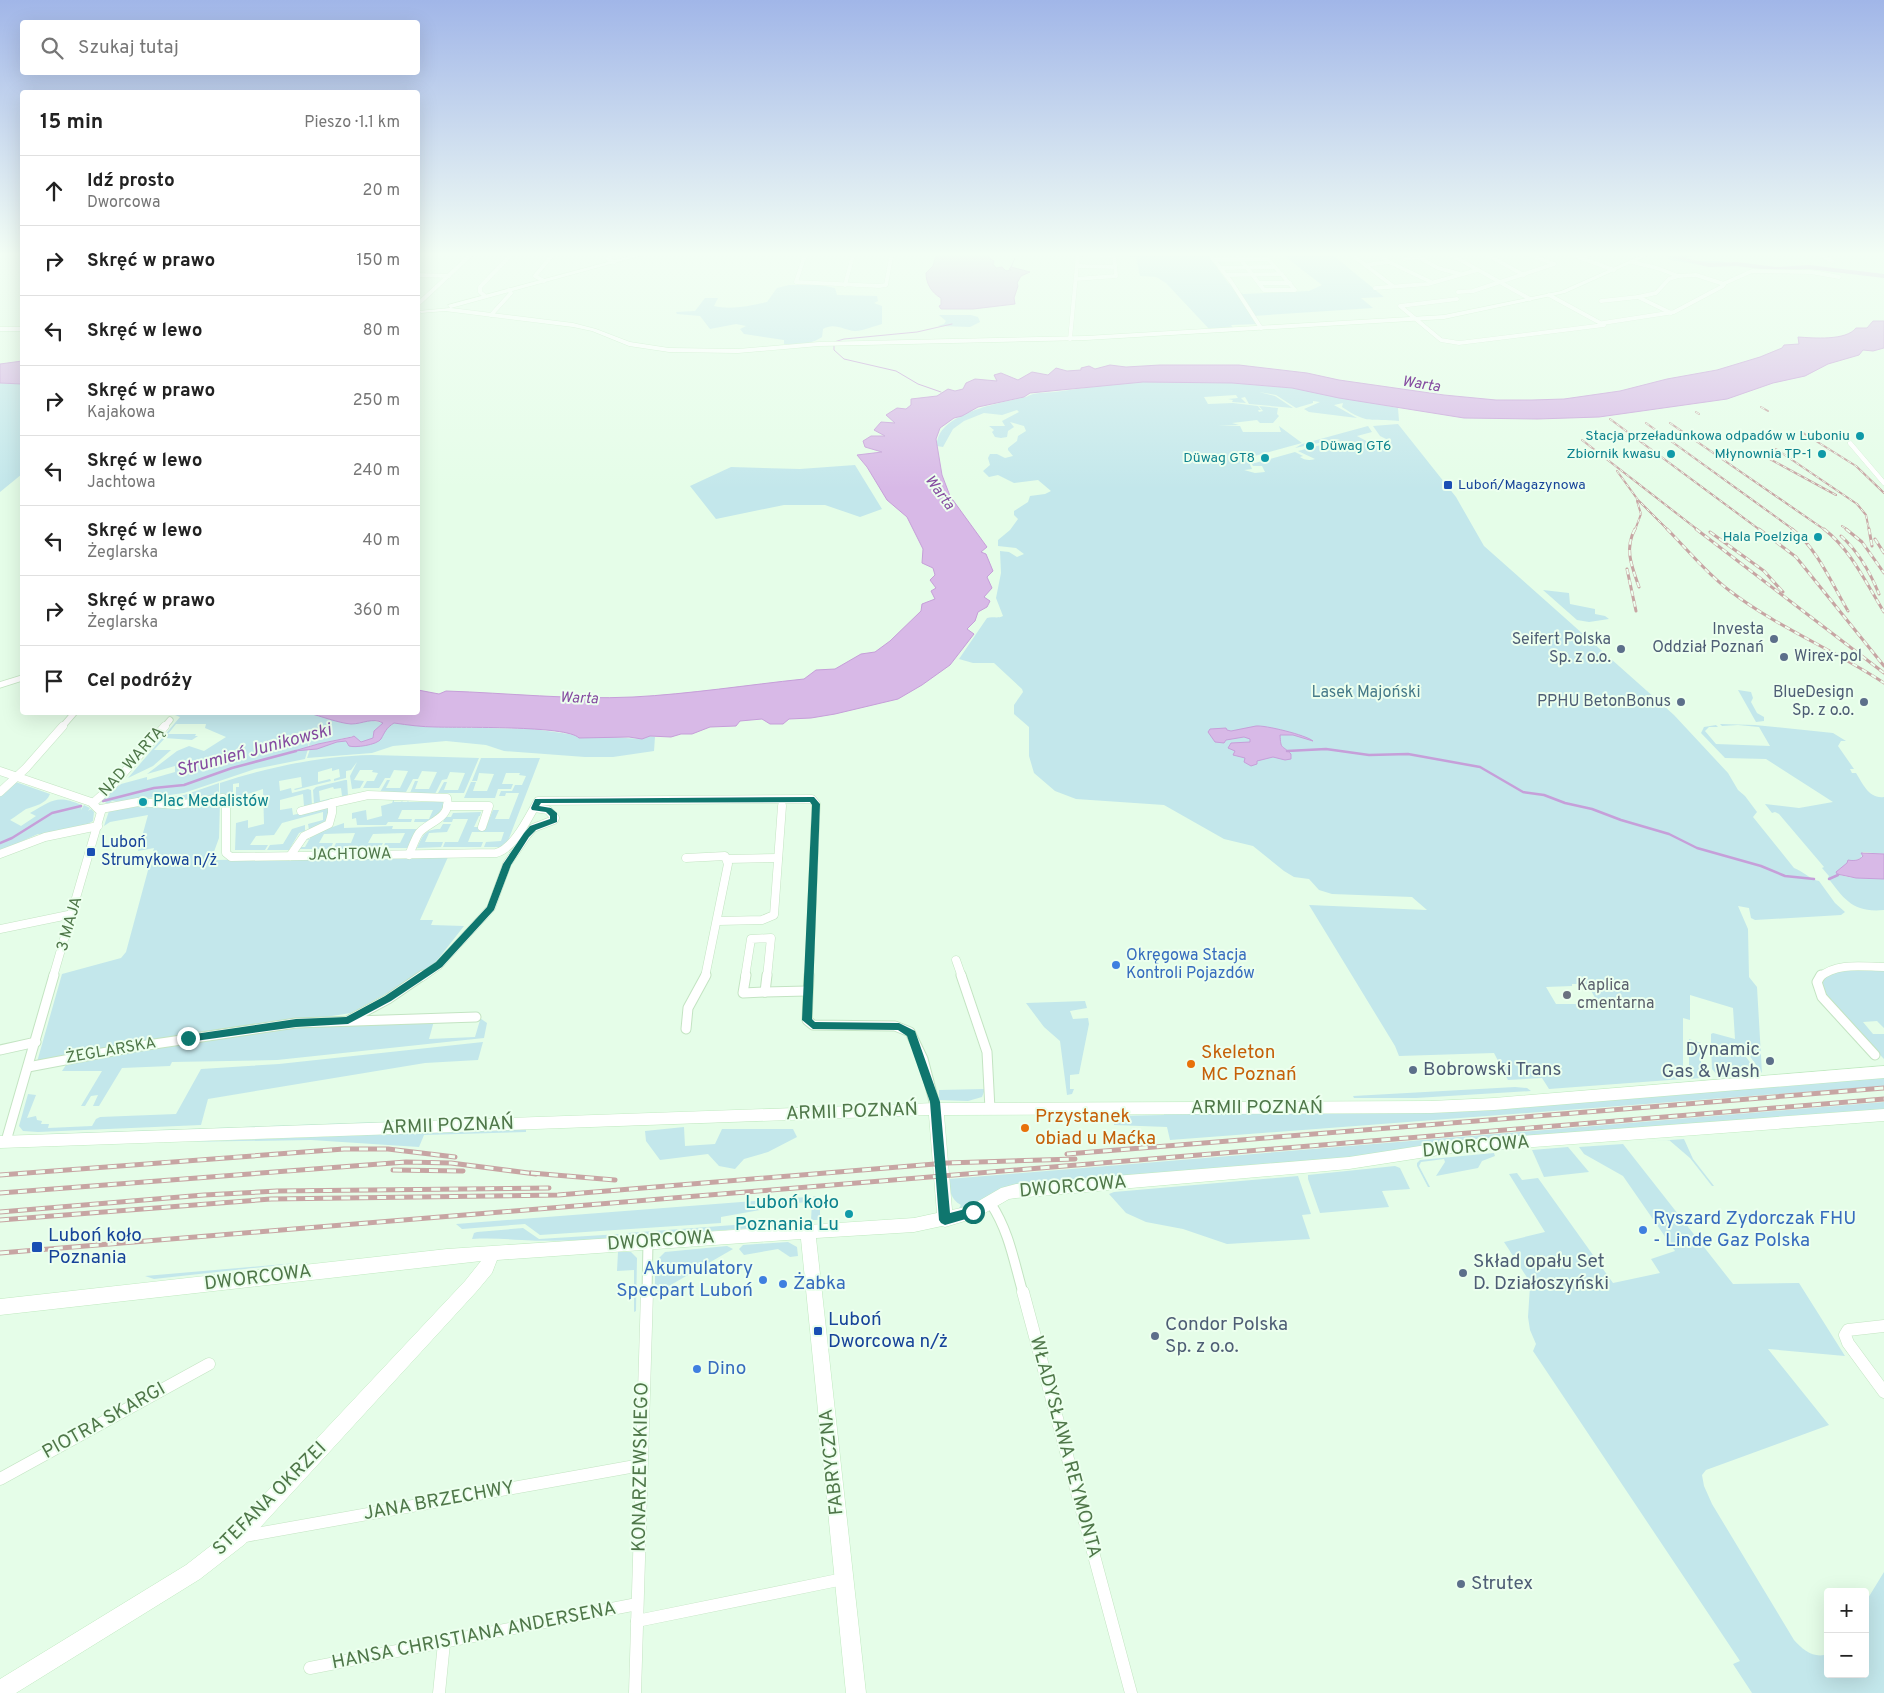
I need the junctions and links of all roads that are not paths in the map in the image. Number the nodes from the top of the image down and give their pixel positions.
1 (597, 331) edge
2 (1073, 331) edge
3 (1204, 331) edge
4 (1429, 331) edge
5 (1556, 331) edge
6 (1072, 338) junction
7 (1850, 443) dead end
8 (1884, 483) edge
9 (20, 679) edge
10 (0, 685) edge
11 (72, 715) edge
12 (170, 720) dead end
13 (0, 771) edge
14 (14, 777) junction
15 (0, 792) edge
16 (93, 803) junction
17 (332, 803) junction
18 (447, 806) junction
19 (782, 806) dead end
20 (535, 808) junction
21 (101, 809) junction
22 (301, 811) dead end
23 (98, 826) junction
24 (482, 827) dead end
25 (0, 854) edge
26 (409, 855) junction
27 (290, 856) junction
28 (686, 858) dead end
29 (778, 858) junction
30 (727, 859) junction
31 (73, 914) junction
32 (718, 922) junction
33 (0, 929) edge
34 (956, 960) dead end
35 (1884, 967) edge
36 (808, 991) junction
37 (764, 993) junction
38 (476, 1017) dead end
39 (348, 1021) junction
40 (686, 1029) dead end
41 (36, 1042) junction
42 (0, 1050) edge
43 (1875, 1055) dead end
44 (28, 1067) junction
45 (1884, 1072) edge
46 (990, 1108) junction
47 (936, 1109) junction
48 (1884, 1116) edge
49 (3, 1142) edge
50 (991, 1204) junction
51 (945, 1220) junction
52 (808, 1231) junction
53 (648, 1242) junction
54 (492, 1253) junction
55 (0, 1307) edge
56 (1884, 1326) edge
57 (209, 1364) dead end
58 (1884, 1392) edge
59 (641, 1465) junction
60 (0, 1479) edge
61 (238, 1537) junction
62 (844, 1579) junction
63 (638, 1604) junction
64 (637, 1621) junction
65 (444, 1643) junction
66 (310, 1668) dead end
67 (0, 1691) edge
68 (439, 1693) edge
69 (636, 1693) edge
70 (856, 1693) edge
71 (1131, 1693) edge

1 - 6 street
2 - 6 street
3 - 6 street
4 - 5 street
7 - 8 street
9 - 10 street
11 - 14 street
12 - 16 street, NAD WARTĄ
13 - 14 street
14 - 15 street
14 - 16 street
16 - 21 street
17 - 18 street
17 - 22 street
17 - 27 street, JACHTOWA
18 - 24 street
18 - 26 street, JACHTOWA
19 - 29 street
20 - 26 street, JACHTOWA
20 - 36 street
20 - 39 street, ŻEGLARSKA
21 - 23 street, 3 MAJA
21 - 27 street, JACHTOWA
23 - 25 street
23 - 31 street, 3 MAJA
26 - 27 street, JACHTOWA
28 - 30 street
29 - 30 street
29 - 32 street
30 - 32 street
31 - 33 street
31 - 41 street, 3 MAJA
32 - 40 street
34 - 46 street
35 - 43 street
36 - 37 street
36 - 47 street
37 - 37 street
38 - 39 street
39 - 44 street, ŻEGLARSKA
41 - 42 street
41 - 44 street, 3 MAJA
44 - 49 street, 3 MAJA
45 - 46 street, ARMII POZNAŃ
46 - 47 street, ARMII POZNAŃ
47 - 49 street, ARMII POZNAŃ
47 - 51 street
48 - 50 street, DWORCOWA
50 - 51 street, DWORCOWA
50 - 71 street, WŁADYSŁAWA REYMONTA
51 - 52 street, DWORCOWA
52 - 53 street, DWORCOWA
52 - 62 street, FABRYCZNA
53 - 54 street, DWORCOWA
53 - 59 street, KONARZEWSKIEGO
54 - 55 street, DWORCOWA
54 - 61 street, STEFANA OKRZEI
56 - 58 street
57 - 60 street, PIOTRA SKARGI
59 - 61 street, JANA BRZECHWY
59 - 63 street, KONARZEWSKIEGO
61 - 67 street, STEFANA OKRZEI
62 - 64 street
62 - 70 street, FABRYCZNA
63 - 64 street, KONARZEWSKIEGO
63 - 65 street, HANSA CHRISTIANA ANDERSENA
64 - 69 street, KONARZEWSKIEGO
65 - 66 street, HANSA CHRISTIANA ANDERSENA
65 - 68 street

